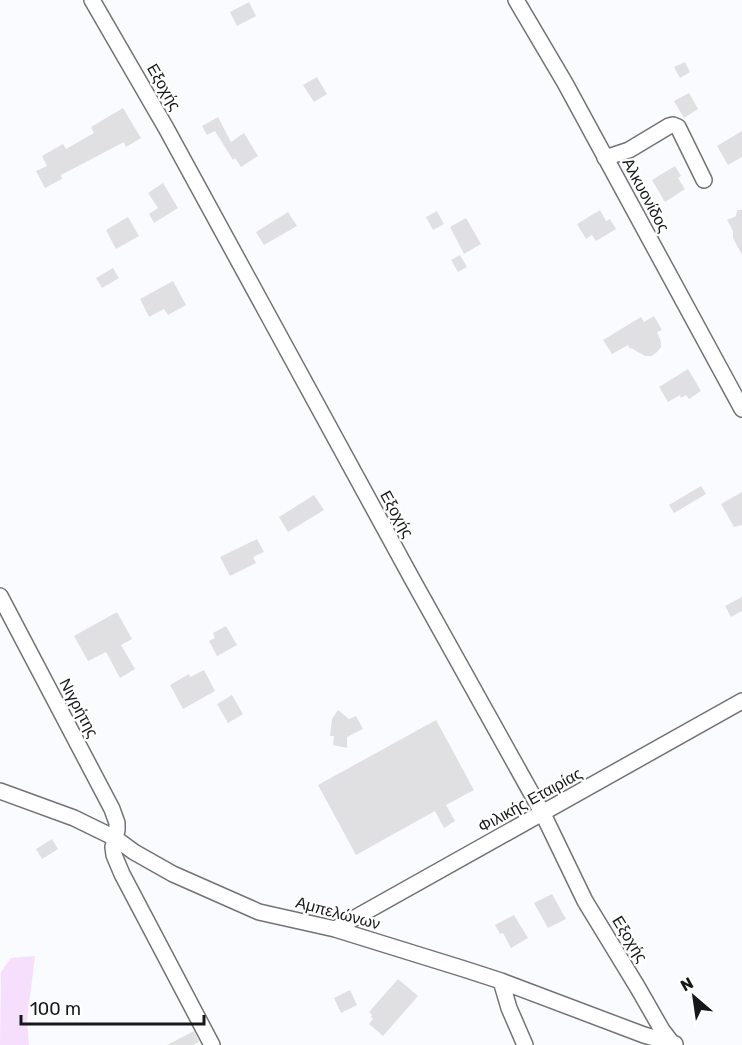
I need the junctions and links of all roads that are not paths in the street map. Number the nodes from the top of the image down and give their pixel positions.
1 (92, 0) edge
2 (516, 0) edge
3 (605, 158) junction
4 (704, 180) dead end
5 (742, 409) edge
6 (0, 596) edge
7 (742, 701) edge
8 (0, 791) edge
9 (543, 814) junction
10 (115, 838) junction
11 (335, 929) junction
12 (501, 981) junction
13 (675, 1044) edge
14 (212, 1045) edge
15 (525, 1045) edge

1 - 9 street, Εξοχής
2 - 3 street, Αλκυονίδος
3 - 4 street
3 - 5 street, Αλκυονίδος
6 - 10 street, Νιγρήτης
7 - 9 street, Φιλικής Εταιρίας
8 - 10 street, Αμπελώνων
9 - 11 street, Φιλικής Εταιρίας
9 - 13 street, Εξοχής
10 - 11 street, Αμπελώνων
10 - 14 street, Νιγρήτης
11 - 12 street, Αμπελώνων
12 - 13 street, Αμπελώνων
12 - 15 street

